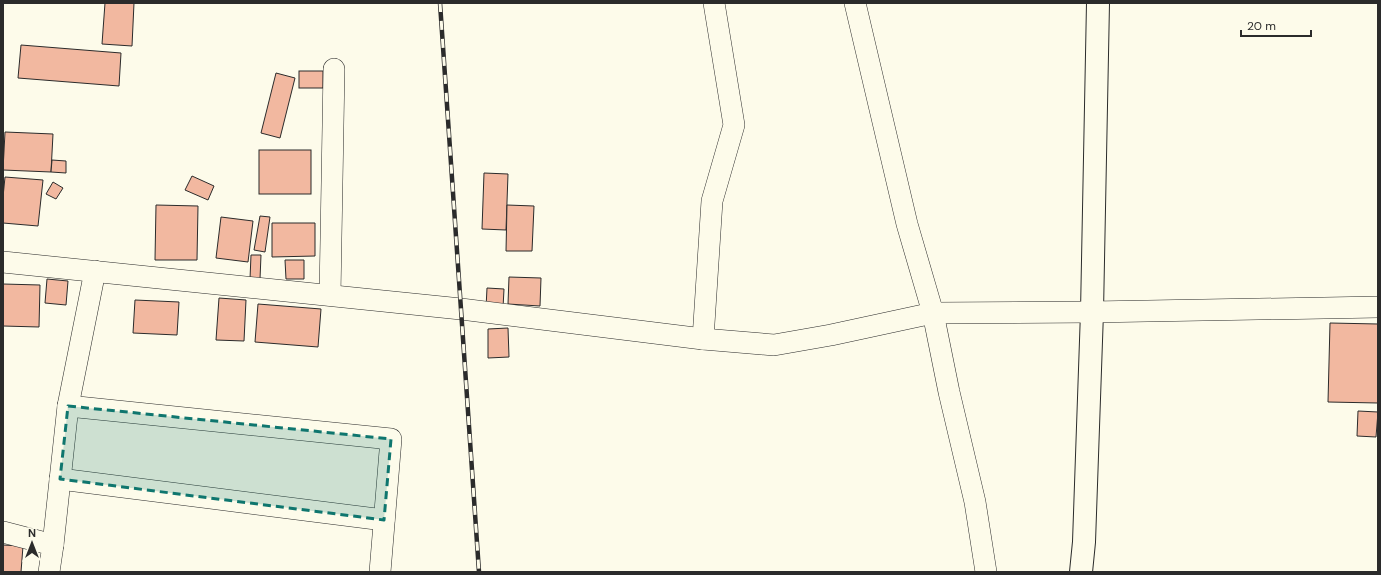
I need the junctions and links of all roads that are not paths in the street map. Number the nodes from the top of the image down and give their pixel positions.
1 (714, 3) edge
2 (855, 3) edge
3 (1098, 3) edge
4 (334, 69) dead end
5 (3, 262) edge
6 (95, 271) junction
7 (330, 295) junction
8 (1378, 307) edge
9 (1092, 312) junction
10 (933, 313) junction
11 (703, 339) junction
12 (68, 406) junction
13 (60, 479) junction
14 (384, 520) junction
15 (3, 532) edge
16 (53, 545) junction
17 (49, 572) edge
18 (380, 572) edge
19 (986, 572) edge
20 (1081, 572) edge

1 - 11 street
2 - 10 street
3 - 9 street
4 - 7 street
5 - 6 street
6 - 7 street
6 - 12 street
7 - 11 street
8 - 9 street
9 - 10 street
9 - 20 street
10 - 11 street
10 - 19 street
12 - 13 street
12 - 14 street
13 - 14 street
13 - 16 street
14 - 18 street
15 - 16 street
16 - 17 street

